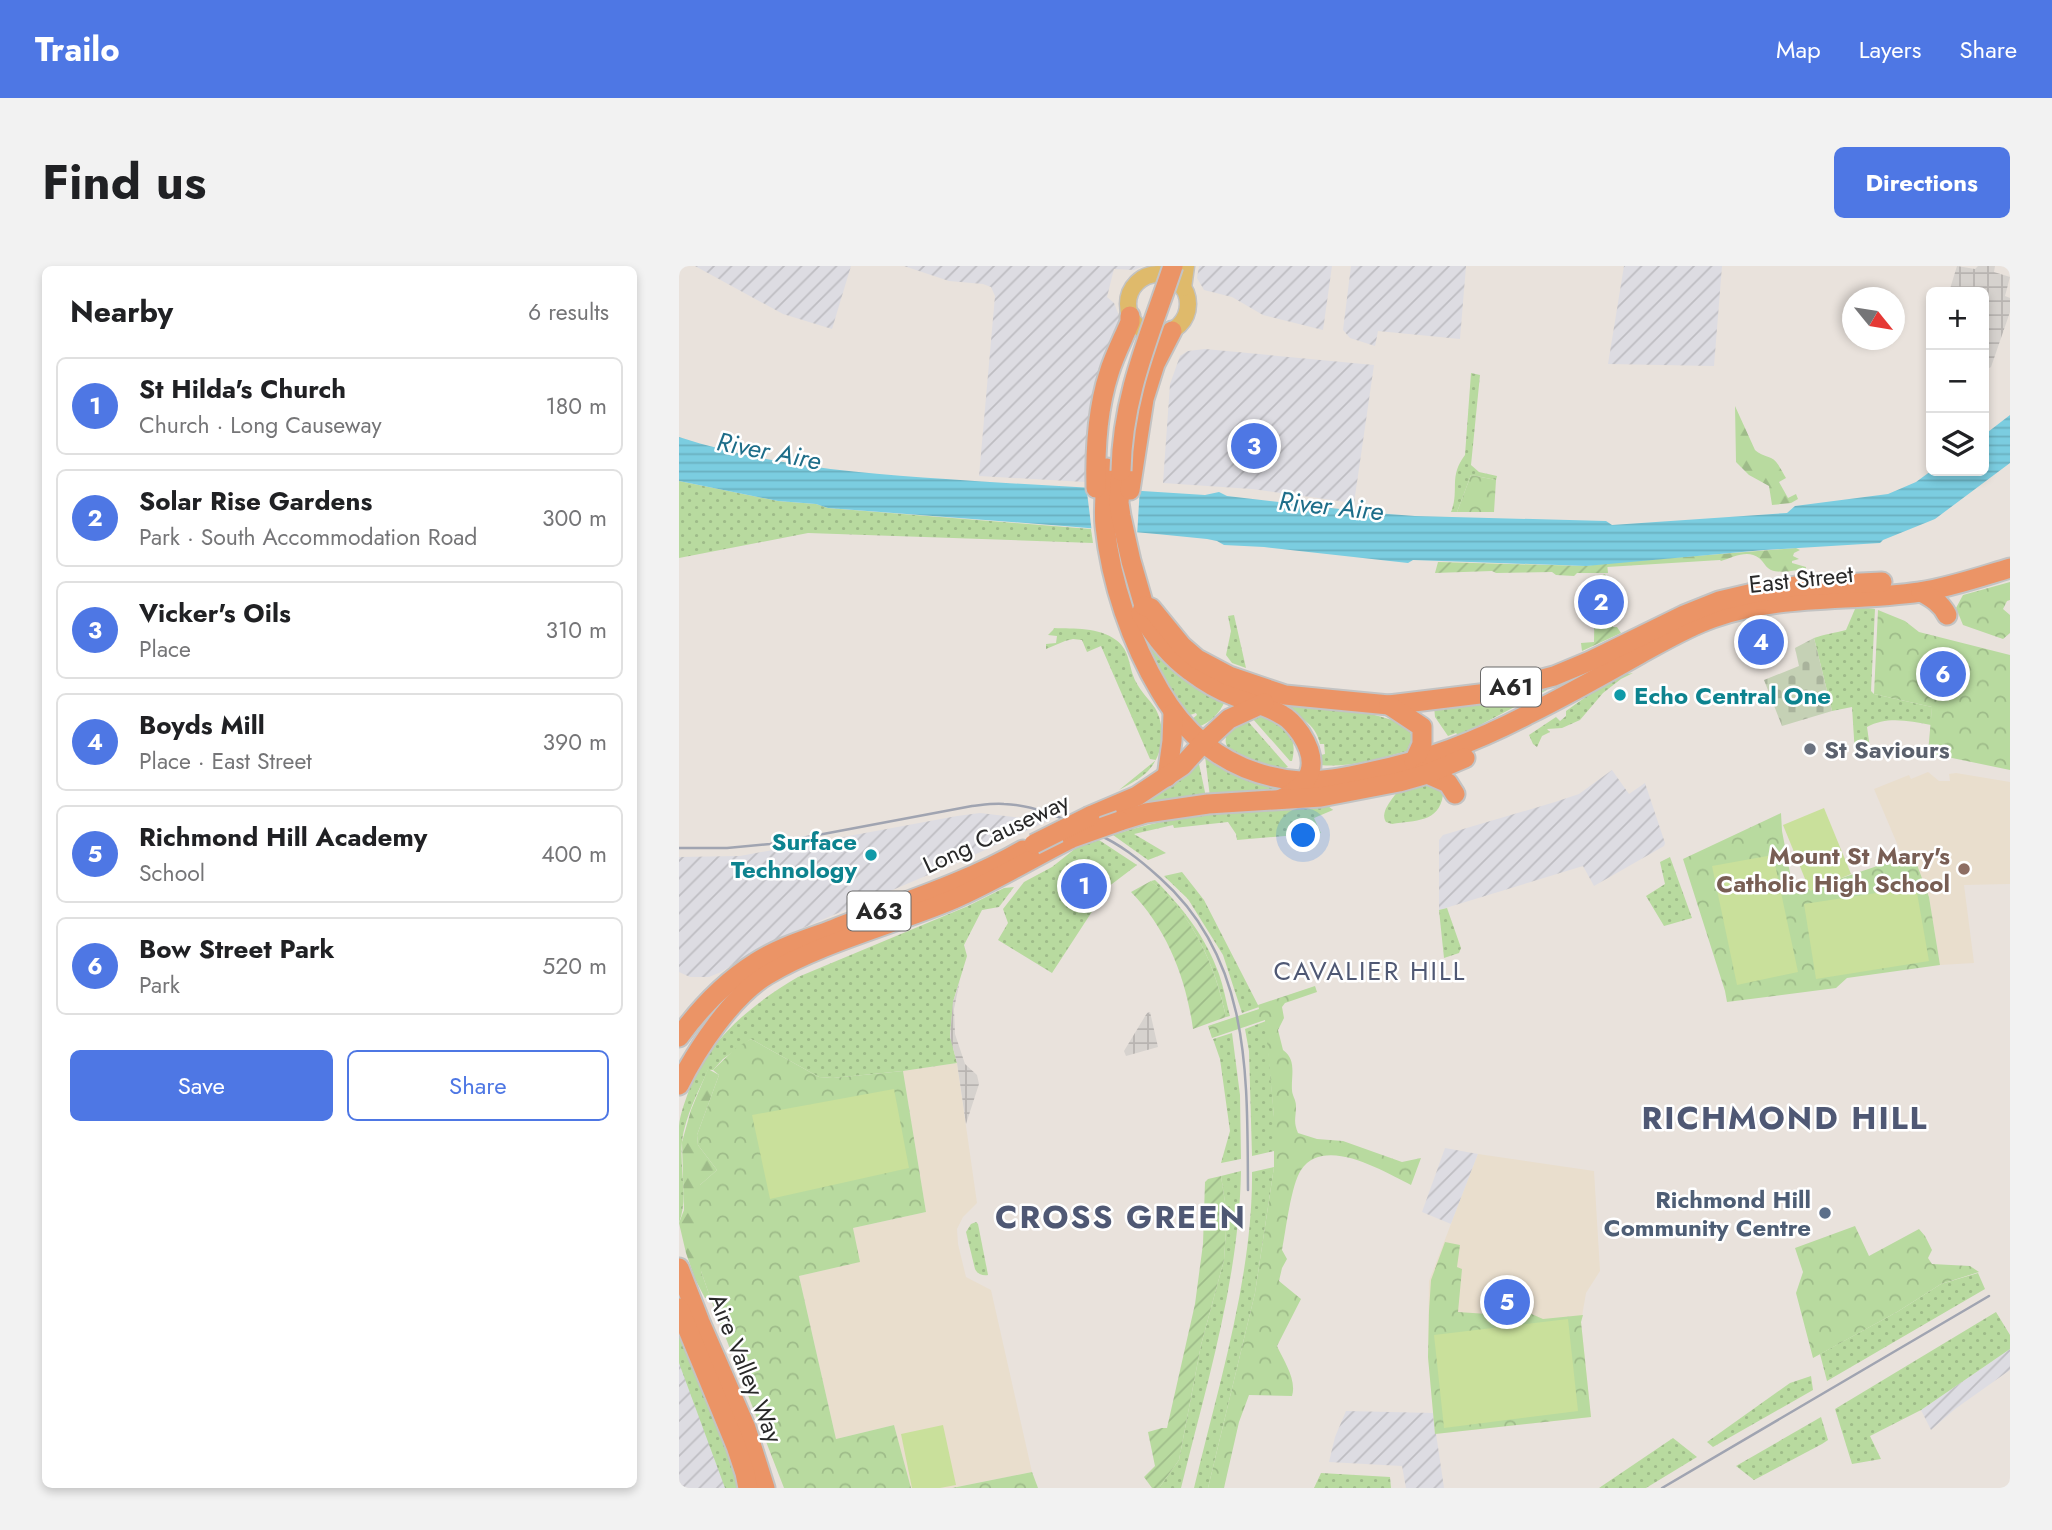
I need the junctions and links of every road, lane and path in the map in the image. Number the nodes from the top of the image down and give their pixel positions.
1 (1173, 266) edge
2 (1186, 266) edge
3 (1156, 269) edge
4 (1184, 288) junction
5 (1130, 316) junction
6 (1172, 331) junction
7 (1114, 469) junction
8 (2010, 555) edge
9 (1121, 563) junction
10 (2010, 568) edge
11 (1958, 584) junction
12 (1921, 592) junction
13 (1144, 606) junction
14 (1285, 695) junction
15 (1261, 704) junction
16 (1389, 705) junction
17 (1173, 713) junction
18 (1525, 716) joint
19 (1203, 743) junction
20 (1307, 747) junction
21 (1414, 767) junction
22 (1167, 777) junction
23 (1284, 778) junction
24 (1306, 781) junction
25 (1455, 794) dead end
26 (1281, 799) junction
27 (737, 1000) junction
28 (699, 1010) junction
29 (714, 1029) junction
30 (679, 1037) edge
31 (679, 1086) edge
32 (679, 1268) edge
33 (679, 1308) edge
34 (748, 1488) edge
35 (765, 1488) edge

1 - 7 highway, bridge
2 - 4 main road
3 - 4 main road
3 - 5 main road
3 - 7 highway
4 - 6 main road
5 - 6 main road
5 - 7 highway
6 - 7 highway
7 - 9 highway
7 - 9 highway
8 - 16 highway, East Street / A61
9 - 13 highway
9 - 17 highway
10 - 11 highway, East Street / A61
11 - 12 highway, East Street / A61
11 - 12 highway
12 - 18 highway, East Street / A61
13 - 14 highway, A61
13 - 15 highway
14 - 15 highway, A63
14 - 16 highway, A61
15 - 19 highway, A63
15 - 20 highway
16 - 21 highway
17 - 19 highway
17 - 22 highway
18 - 21 highway, A63
19 - 22 highway, A63
19 - 23 highway
20 - 23 highway
20 - 24 highway
21 - 24 highway
21 - 25 highway
21 - 26 highway, A63
22 - 28 highway, Long Causeway / A63, bridge
23 - 24 highway
24 - 26 highway
26 - 27 highway, Long Causeway / A63, bridge
27 - 28 highway
27 - 29 highway, Long Causeway / A63
28 - 29 highway
28 - 30 highway, A63
29 - 31 highway, A63
32 - 35 highway, Aire Valley Way
33 - 34 highway, Aire Valley Way

